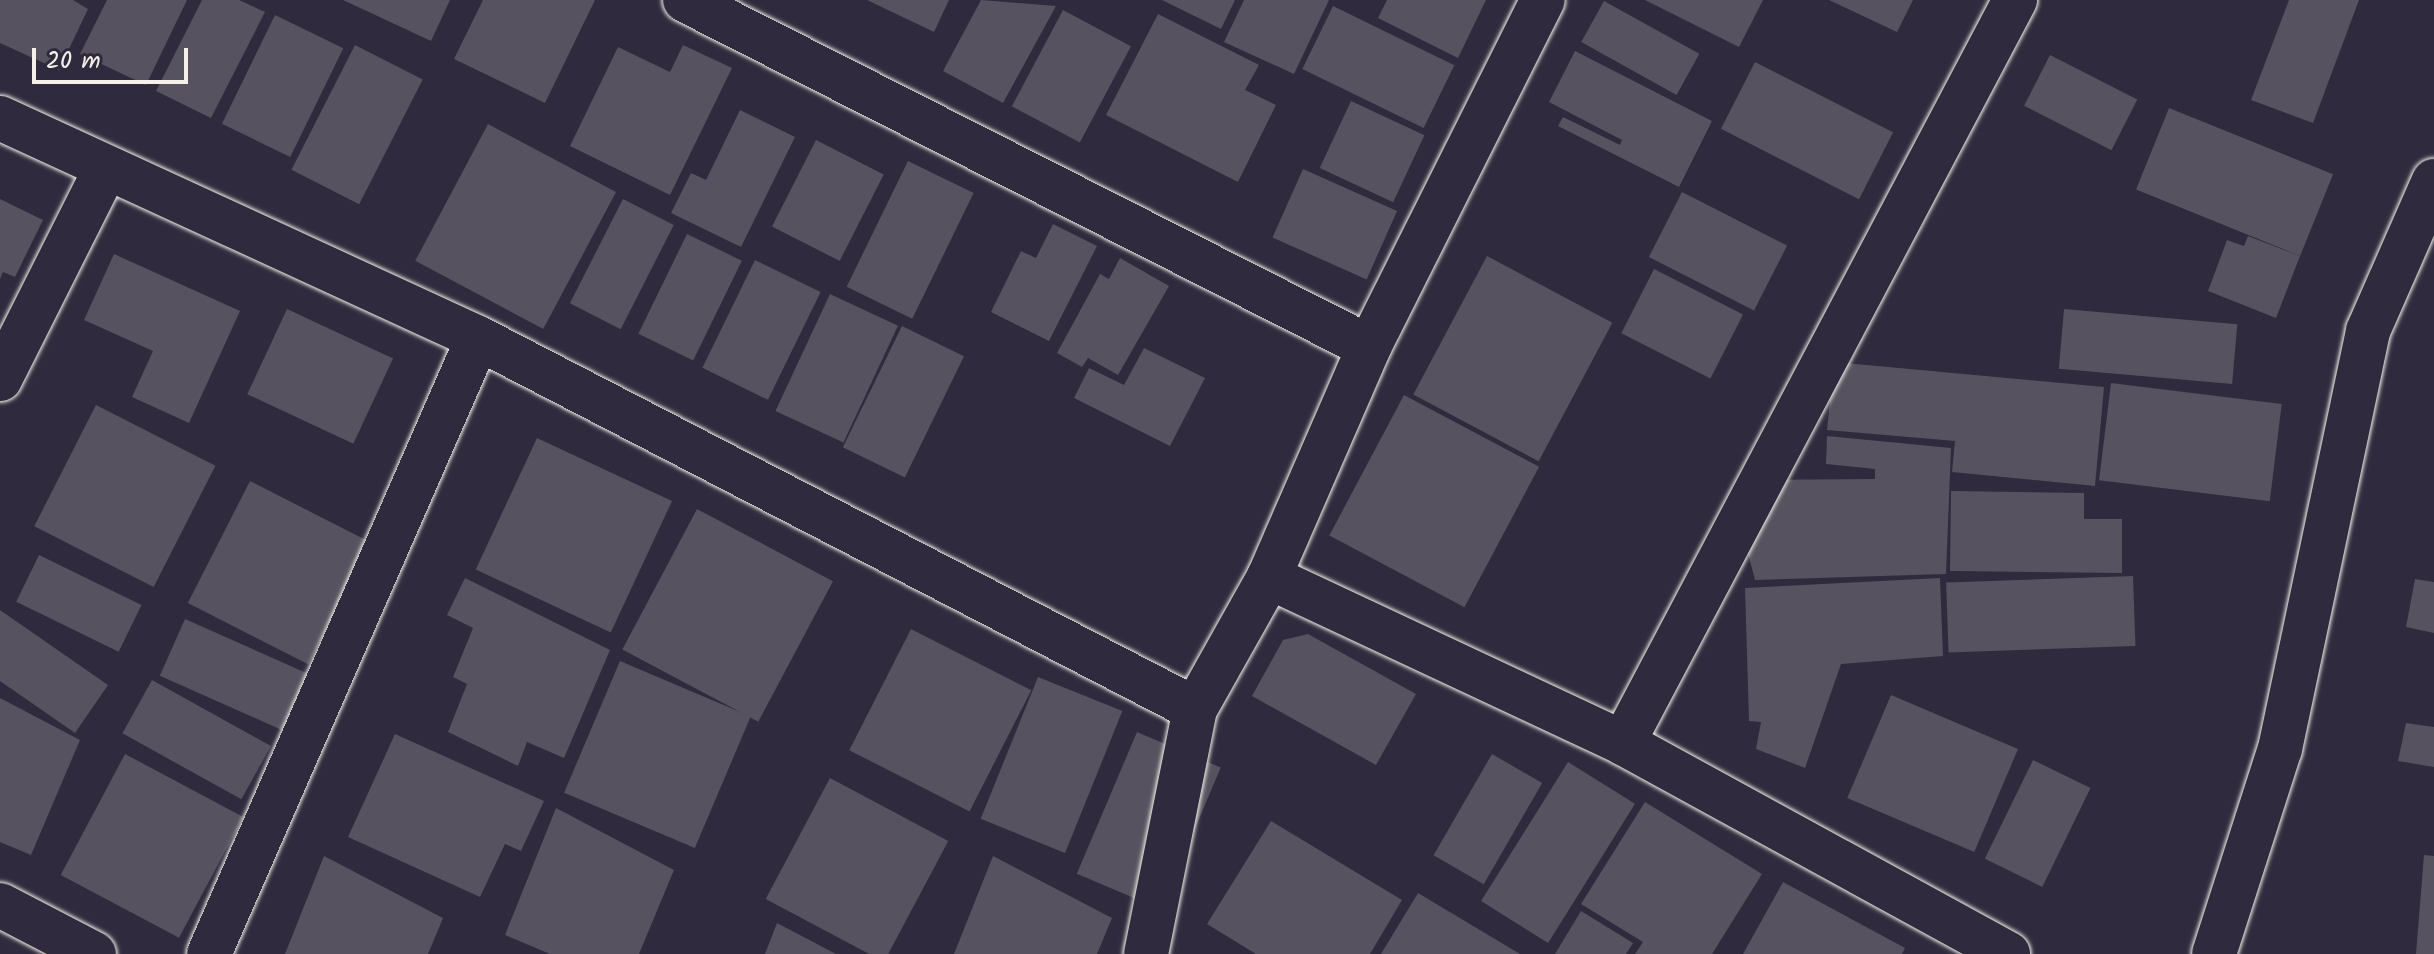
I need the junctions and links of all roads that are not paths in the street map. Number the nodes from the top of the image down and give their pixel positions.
1 (685, 0) edge
2 (1543, 0) edge
3 (2015, 0) edge
4 (0, 118) edge
5 (105, 170) junction
6 (2434, 181) edge
7 (478, 338) junction
8 (1369, 347) junction
9 (0, 379) edge
10 (1269, 577) junction
11 (1195, 709) junction
12 (1623, 743) junction
13 (0, 905) edge
14 (94, 954) edge
15 (209, 954) edge
16 (1146, 954) edge
17 (2008, 954) edge
18 (2214, 954) edge

1 - 8 street
2 - 8 street
3 - 12 street
4 - 5 street
5 - 7 street
5 - 9 street
6 - 18 street
7 - 11 street
7 - 15 street
8 - 10 street
10 - 11 street
10 - 12 street
11 - 16 street
12 - 17 street
13 - 14 street

